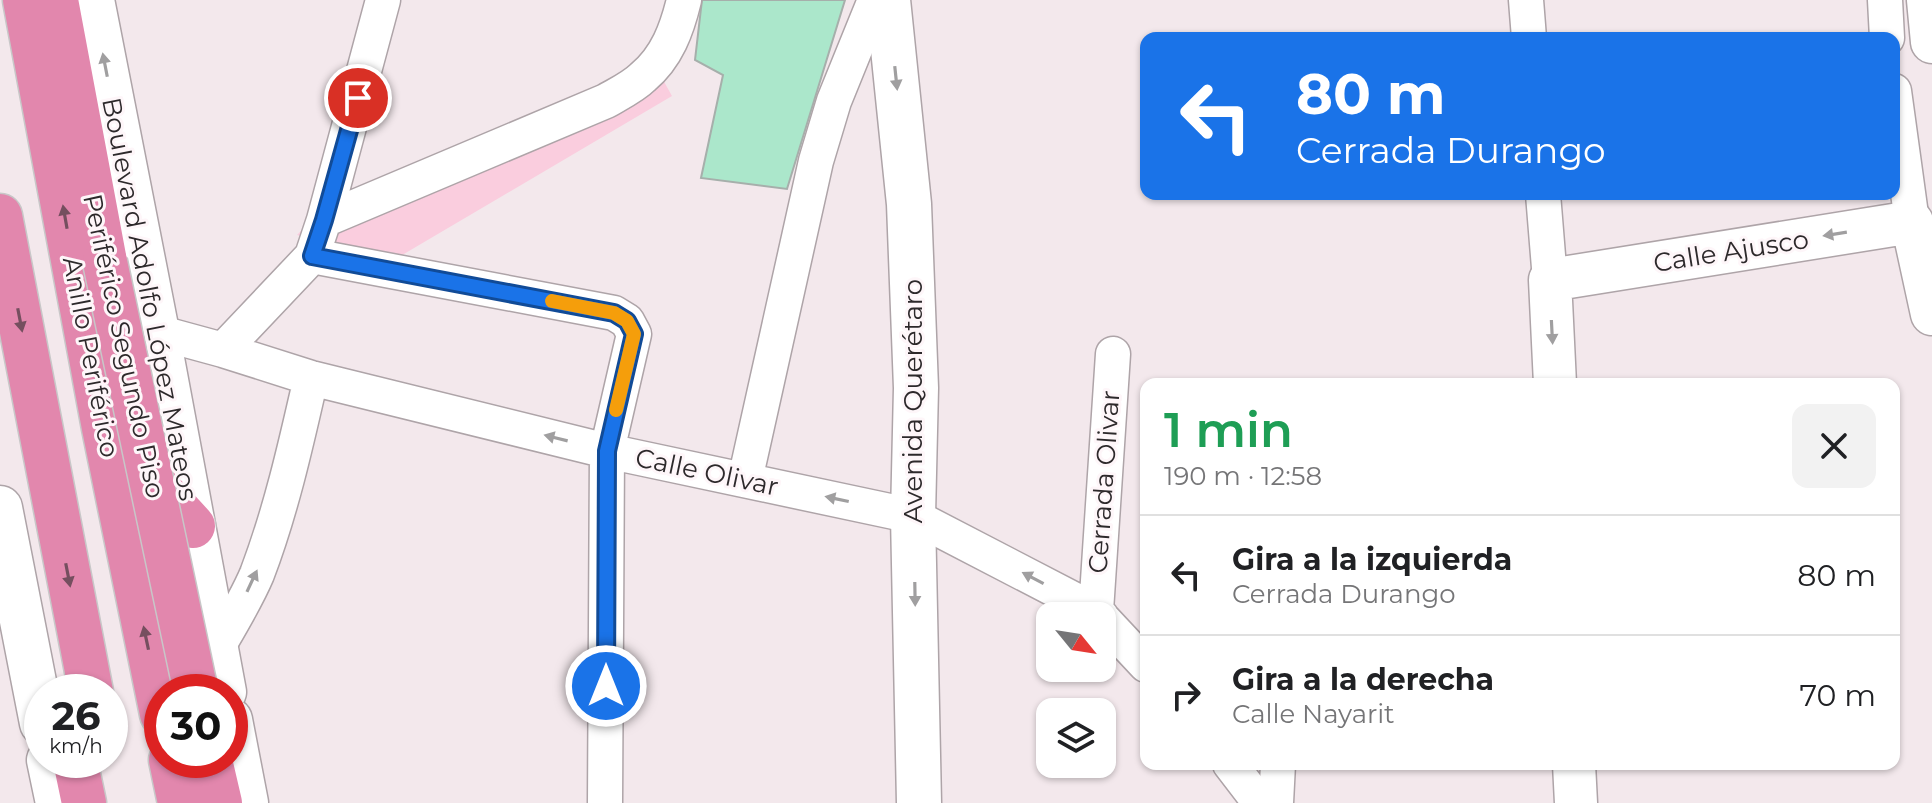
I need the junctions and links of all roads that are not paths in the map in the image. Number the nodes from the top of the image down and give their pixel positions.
1 (25, 0) edge
2 (56, 0) edge
3 (92, 0) edge
4 (383, 0) edge
5 (684, 0) edge
6 (875, 0) edge
7 (888, 0) edge
8 (1526, 0) edge
9 (1877, 0) edge
10 (1928, 0) edge
11 (1886, 24) edge
12 (1529, 32) edge
13 (1932, 42) edge
14 (1900, 116) edge
15 (1543, 200) edge
16 (1922, 210) edge
17 (0, 216) edge
18 (324, 220) junction
19 (312, 256) junction
20 (1550, 280) junction
21 (1932, 314) edge
22 (157, 332) junction
23 (223, 350) junction
24 (1113, 354) dead end
25 (0, 369) edge
26 (311, 378) junction
27 (1555, 378) edge
28 (104, 428) junction
29 (607, 451) junction
30 (745, 480) junction
31 (0, 508) edge
32 (913, 516) junction
33 (193, 526) junction
34 (1075, 602) edge
35 (1101, 602) edge
36 (1116, 632) edge
37 (1140, 658) edge
38 (220, 671) edge
39 (32, 674) edge
40 (57, 674) edge
41 (88, 674) edge
42 (154, 674) edge
43 (192, 674) edge
44 (1235, 770) edge
45 (1278, 770) edge
46 (1574, 770) edge
47 (109, 778) edge
48 (175, 778) edge
49 (214, 778) edge
50 (241, 778) edge
51 (114, 803) edge
52 (180, 803) edge
53 (220, 803) edge
54 (246, 803) edge
55 (605, 803) edge
56 (919, 803) edge
57 (1260, 803) edge
58 (1276, 803) edge
59 (1576, 803) edge

28 -> 1 highway, Anillo Periférico
2 - 43 highway, Periférico Segundo Piso, bridge
22 -> 3 main road, Boulevard Adolfo López Mateos
4 - 18 street
5 - 18 street
6 - 30 street
7 -> 32 main road, Avenida Querétaro
8 - 12 street
9 - 11 street
10 - 13 street
14 - 16 street
15 - 20 street
16 -> 20 street, Calle Ajusco
16 - 21 street
17 -> 41 highway
18 - 19 street
19 - 23 street
19 - 29 street
20 -> 27 street
22 - 23 street, Calle Olivar
22 - 33 main road, Boulevard Adolfo López Mateos
23 - 26 street, Calle Olivar
24 - 35 street, Cerrada Olivar
25 - 40 highway
29 -> 26 street, Calle Olivar
38 -> 26 street
28 - 33 highway
42 -> 28 highway, Anillo Periférico
29 - 30 street, Calle Olivar
29 - 55 street
32 -> 30 street, Calle Olivar
31 - 39 main road
34 -> 32 street, Calle Olivar
32 -> 56 main road, Avenida Querétaro
33 - 38 main road, Boulevard Adolfo López Mateos
36 - 37 street, Calle Olivar
44 - 57 street
45 - 58 street
46 - 59 street
47 - 51 highway
48 - 52 highway
49 - 53 highway
50 - 54 main road

